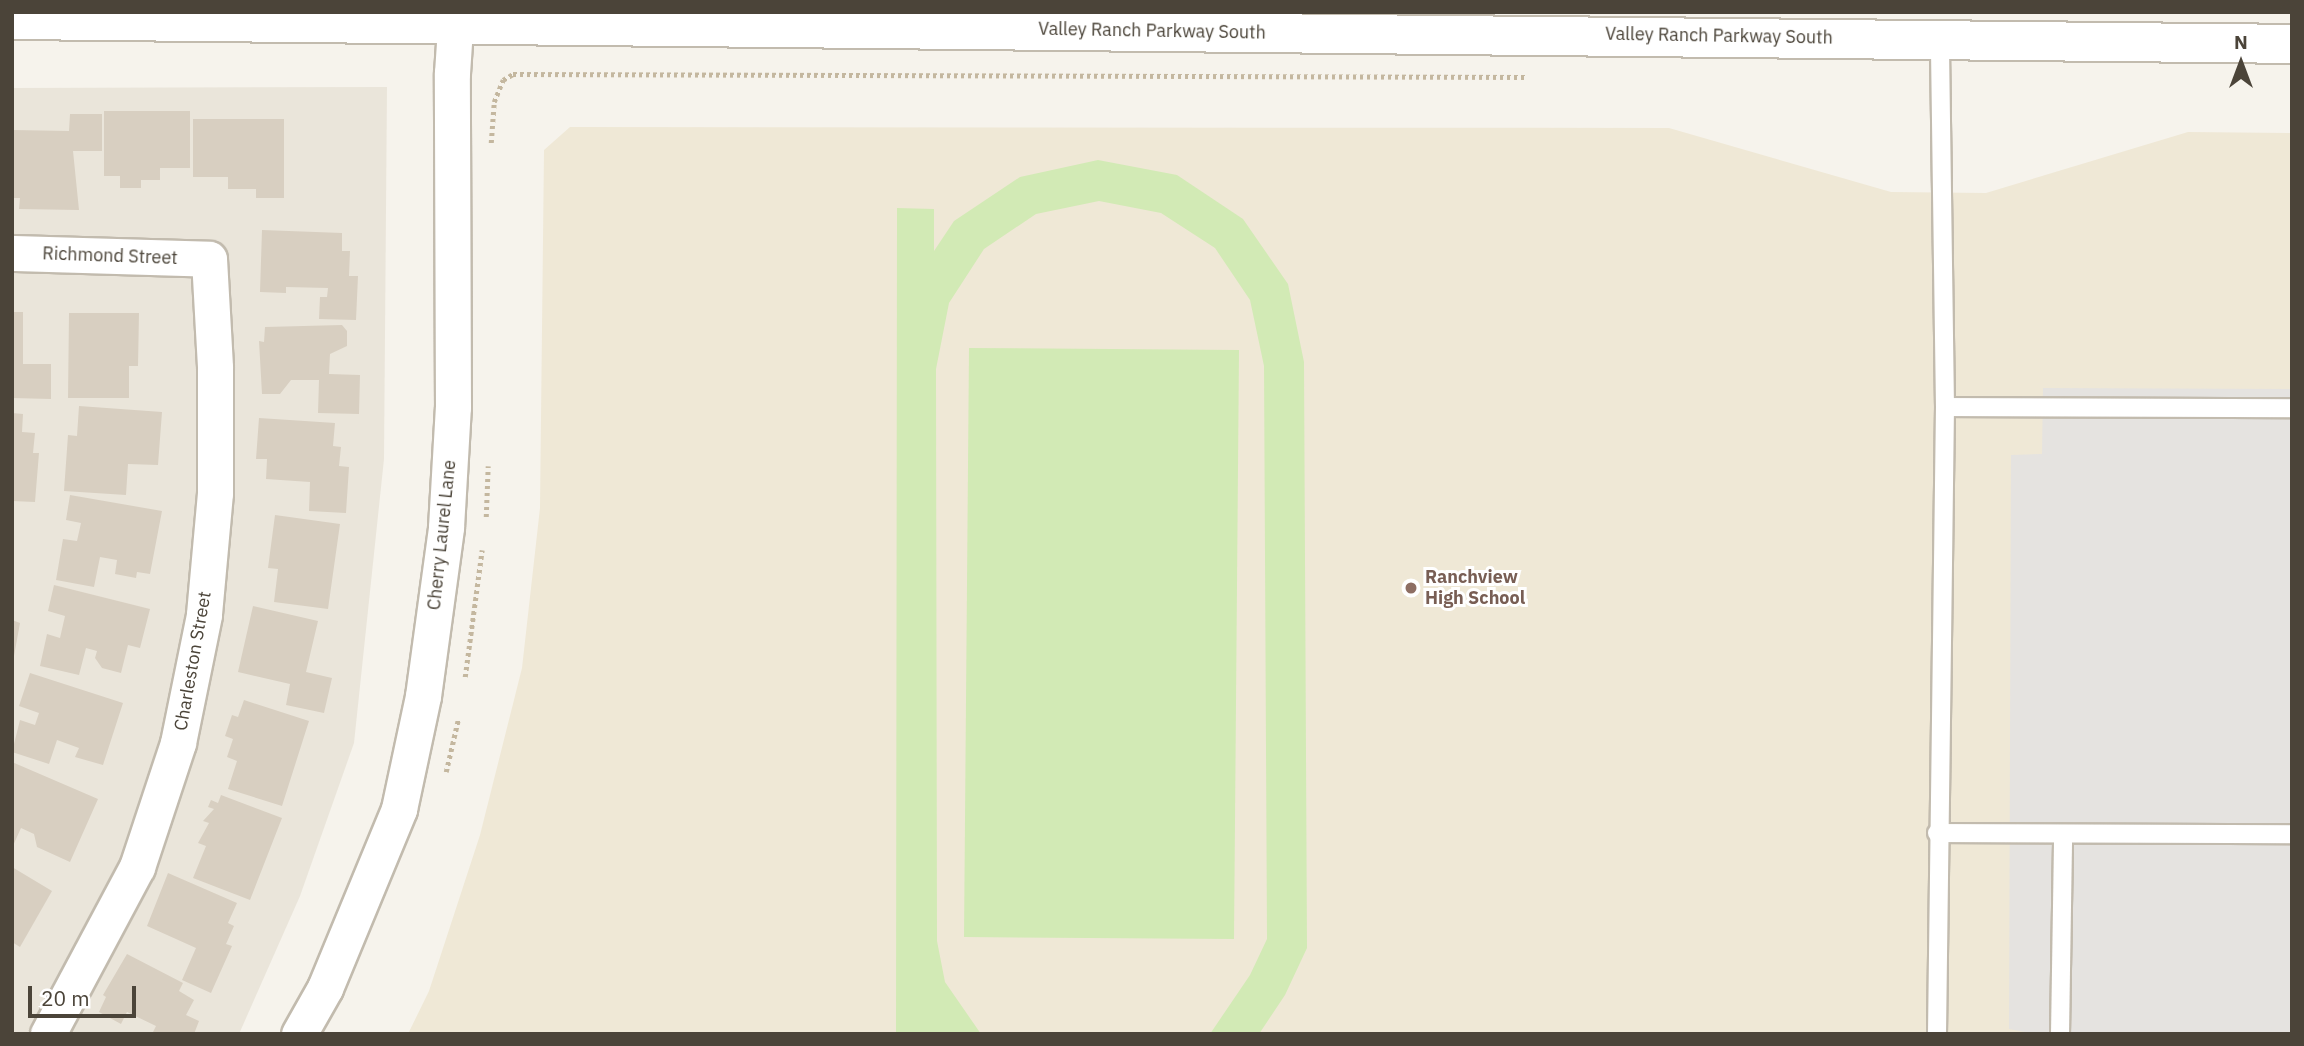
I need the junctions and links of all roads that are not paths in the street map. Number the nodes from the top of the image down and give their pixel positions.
1 (452, 16) edge
2 (12, 20) edge
3 (1288, 22) edge
4 (1940, 25) edge
5 (2292, 44) edge
6 (12, 253) edge
7 (209, 259) joint
8 (1945, 407) junction
9 (2292, 408) edge
10 (1937, 833) junction
11 (2063, 834) junction
12 (2292, 834) edge
13 (48, 1034) edge
14 (299, 1034) edge
15 (1937, 1034) edge
16 (2060, 1034) edge

1 - 2 street, Valley Ranch Parkway South
1 - 3 street, Valley Ranch Parkway South
1 - 14 street, Cherry Laurel Lane
3 - 4 street, Valley Ranch Parkway South
4 - 5 street, Valley Ranch Parkway South
4 - 8 lane
6 - 7 street, Richmond Street
7 - 13 street, Charleston Street
8 - 9 lane
8 - 10 lane
10 - 11 lane
10 - 15 lane
11 - 12 lane
11 - 16 lane

